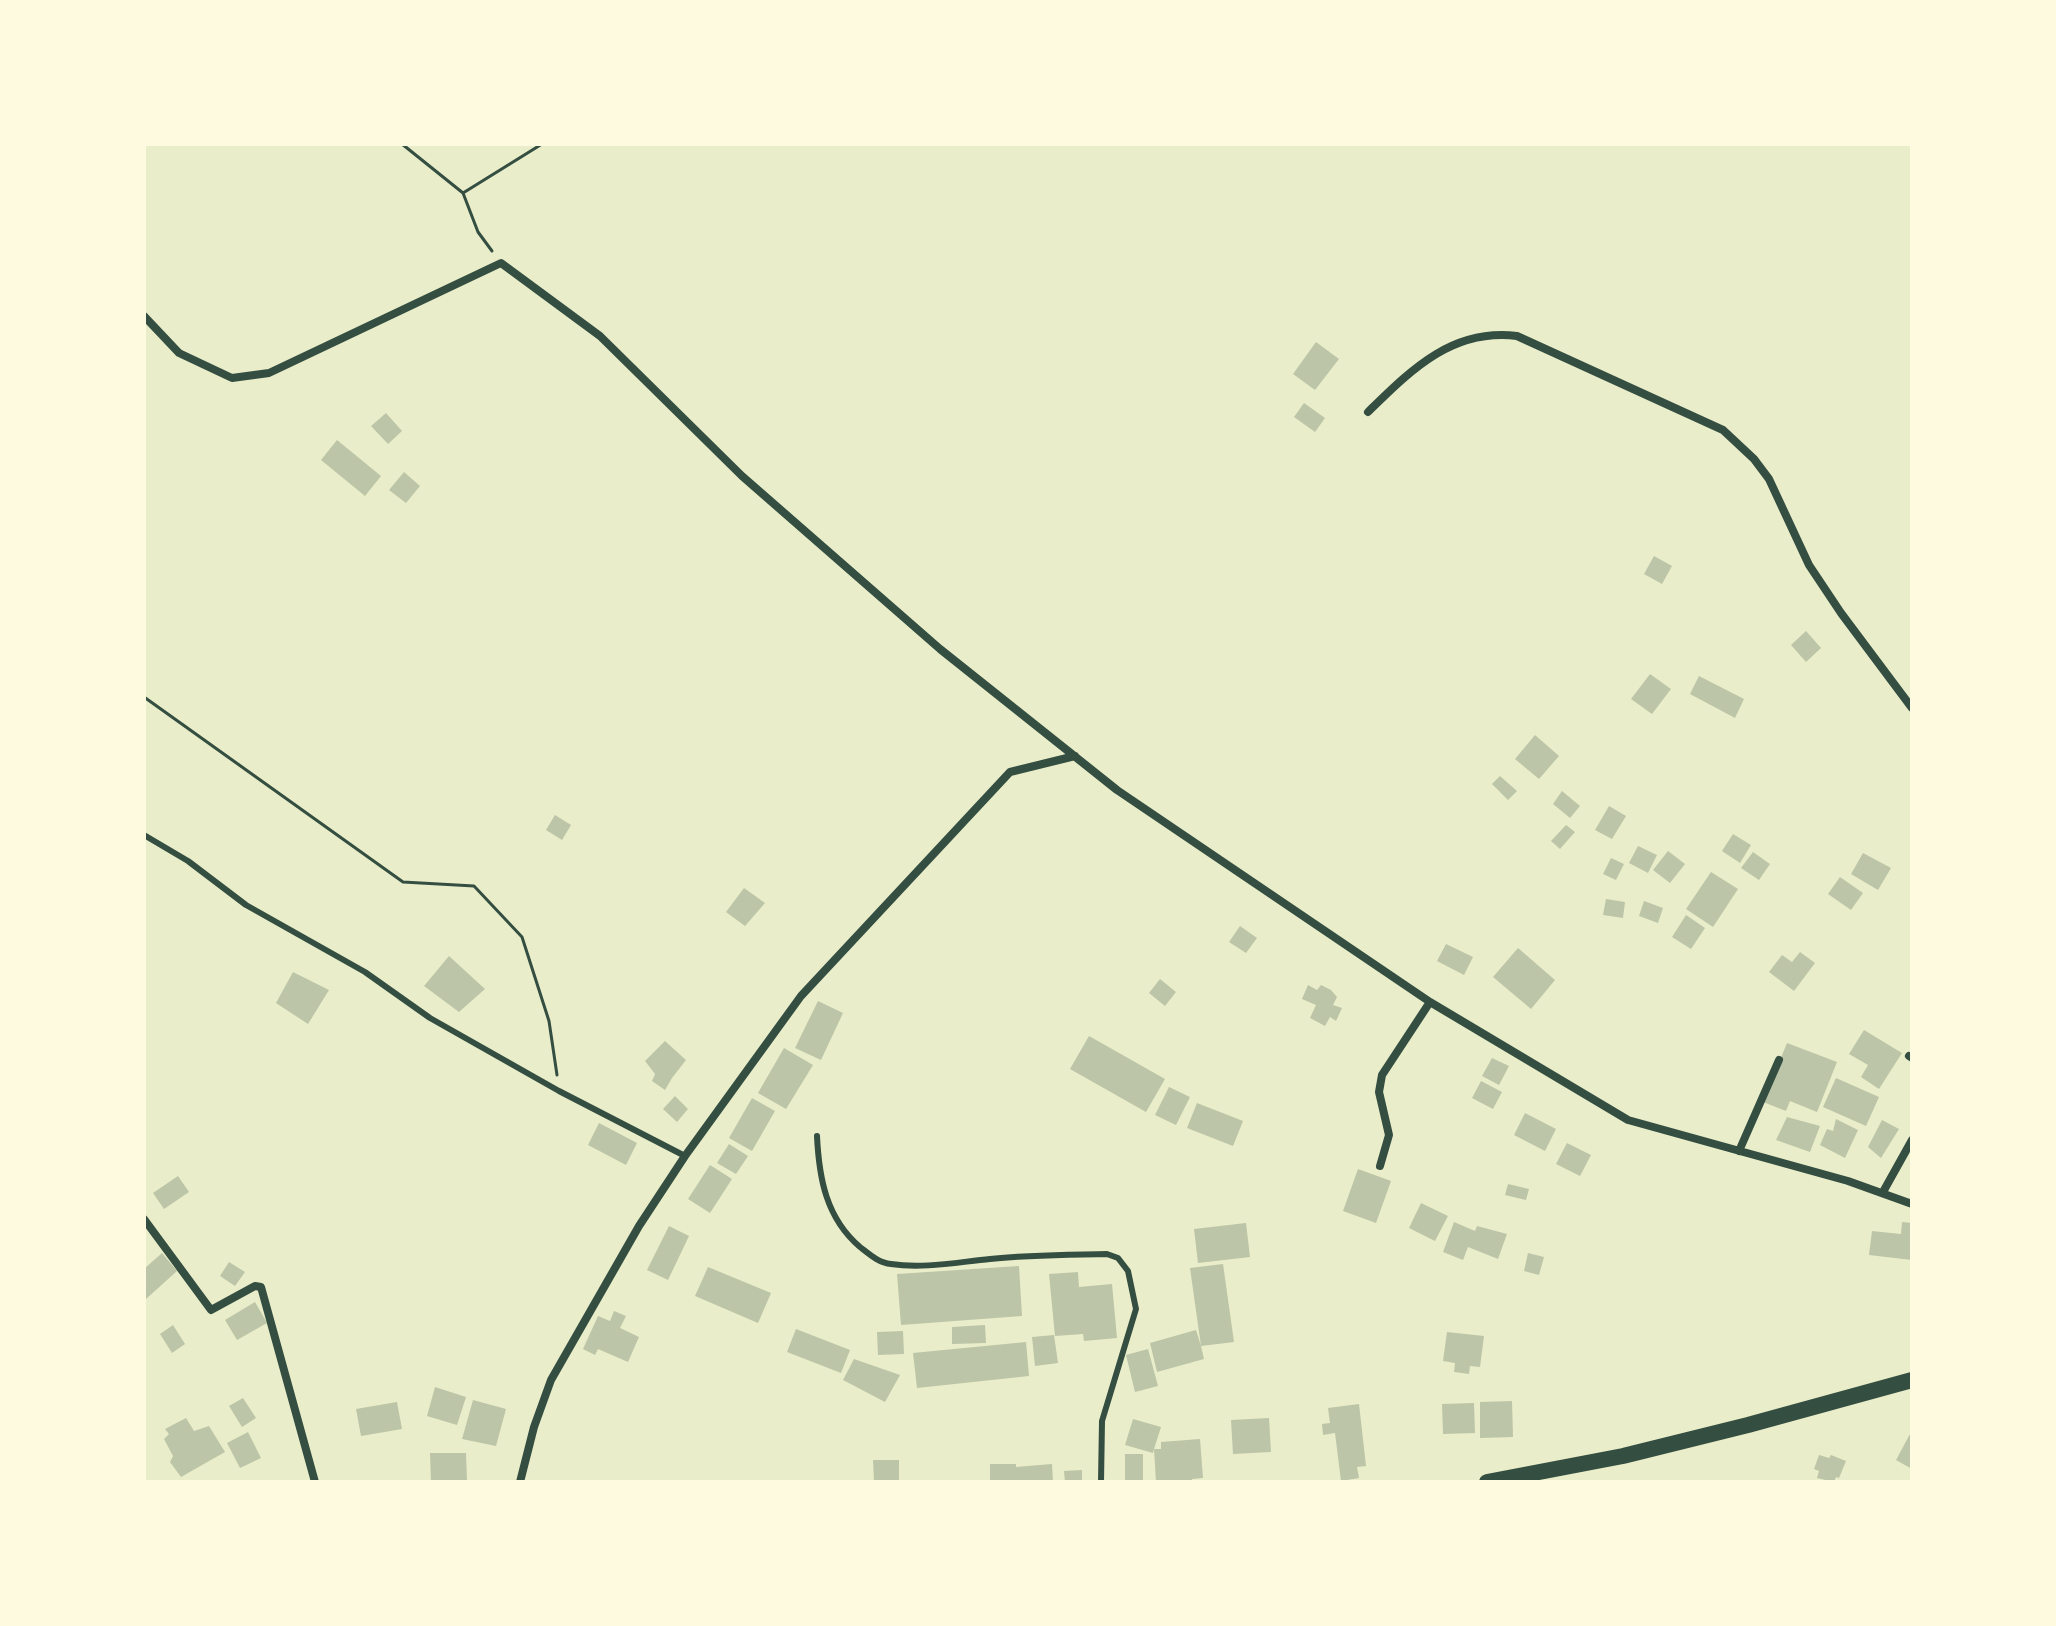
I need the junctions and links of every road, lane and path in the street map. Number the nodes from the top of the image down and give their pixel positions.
1 (402, 144) edge
2 (542, 144) edge
3 (463, 193) junction
4 (501, 263) junction
5 (144, 316) edge
6 (1368, 412) dead end
7 (144, 697) edge
8 (1912, 708) edge
9 (1075, 756) junction
10 (144, 835) edge
11 (1430, 1002) junction
12 (1779, 1060) dead end
13 (559, 1091) junction
14 (817, 1136) dead end
15 (1912, 1140) edge
16 (1739, 1151) junction
17 (685, 1156) junction
18 (1380, 1166) dead end
19 (1883, 1192) junction
20 (1912, 1204) edge
21 (144, 1219) edge
22 (1912, 1380) edge
23 (315, 1482) edge
24 (520, 1482) edge
25 (1101, 1482) edge
26 (1487, 1482) edge

1 - 3 path
2 - 3 path
3 - 4 path
4 - 5 street
4 - 9 street
6 - 8 street
7 - 13 path
9 - 11 street
9 - 17 street
10 - 13 lane
11 - 16 street
11 - 18 street
12 - 16 street
13 - 17 lane
14 - 25 lane
15 - 19 street
16 - 19 street
17 - 24 street
19 - 20 street
21 - 23 street
22 - 26 main road

